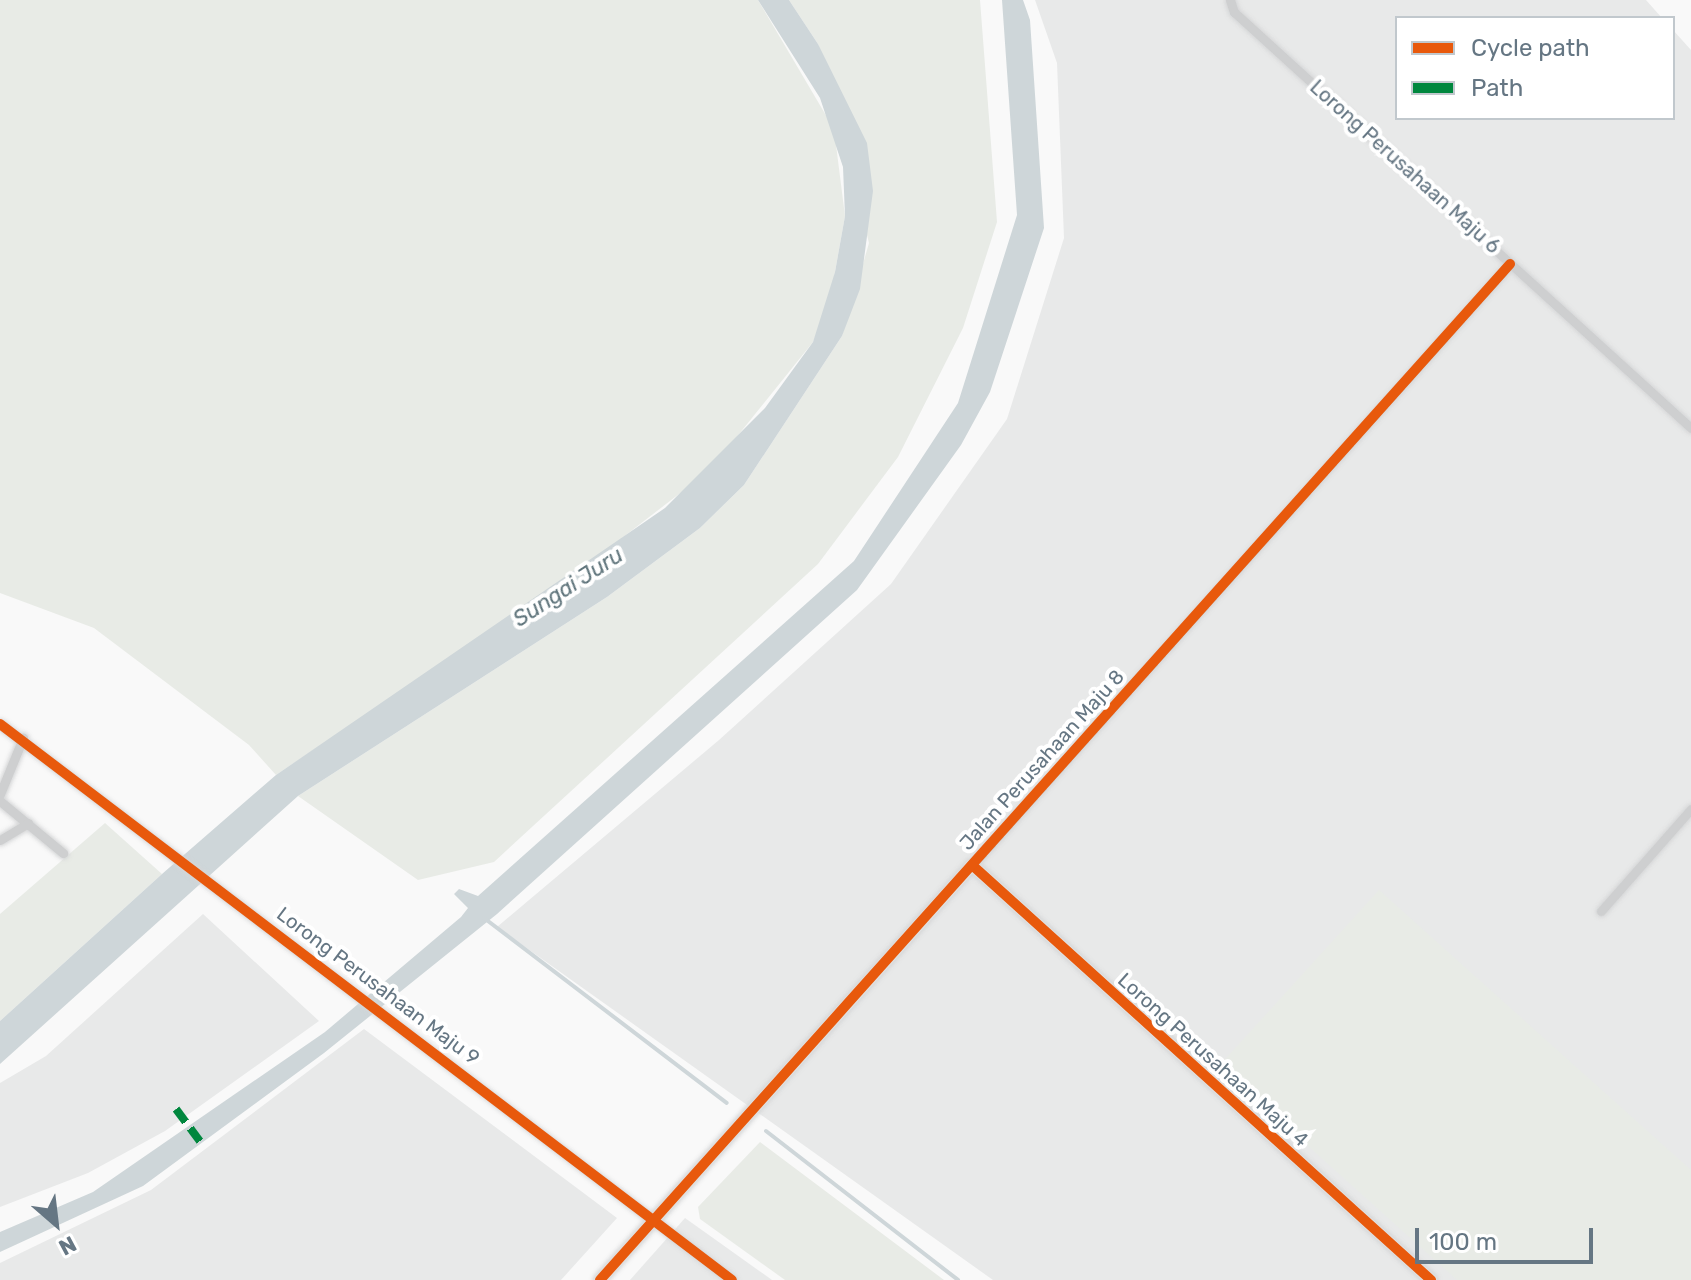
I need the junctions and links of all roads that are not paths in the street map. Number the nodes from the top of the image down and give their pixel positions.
1 (1230, 0) edge
2 (1510, 264) junction
3 (1691, 428) edge
4 (0, 724) edge
5 (23, 738) junction
6 (0, 794) edge
7 (0, 801) edge
8 (1691, 809) edge
9 (28, 823) junction
10 (0, 840) edge
11 (63, 853) dead end
12 (972, 865) junction
13 (1601, 911) dead end
14 (652, 1222) junction
15 (600, 1280) edge
16 (732, 1280) edge
17 (1431, 1280) edge

1 - 2 street, Lorong Perusahaan Maju 6
2 - 3 street, Lorong Perusahaan Maju 6
2 - 12 street, Jalan Perusahaan Maju 8
4 - 5 street, Lorong Perusahaan Maju 9
5 - 6 street
5 - 14 street, Lorong Perusahaan Maju 9
7 - 9 street
8 - 13 street
9 - 10 street
9 - 11 street
12 - 14 street, Jalan Perusahaan Maju 8
12 - 17 street, Lorong Perusahaan Maju 4
14 - 15 street, Jalan Perusahaan Maju 8
14 - 16 street, Lorong Perusahaan Maju 9

